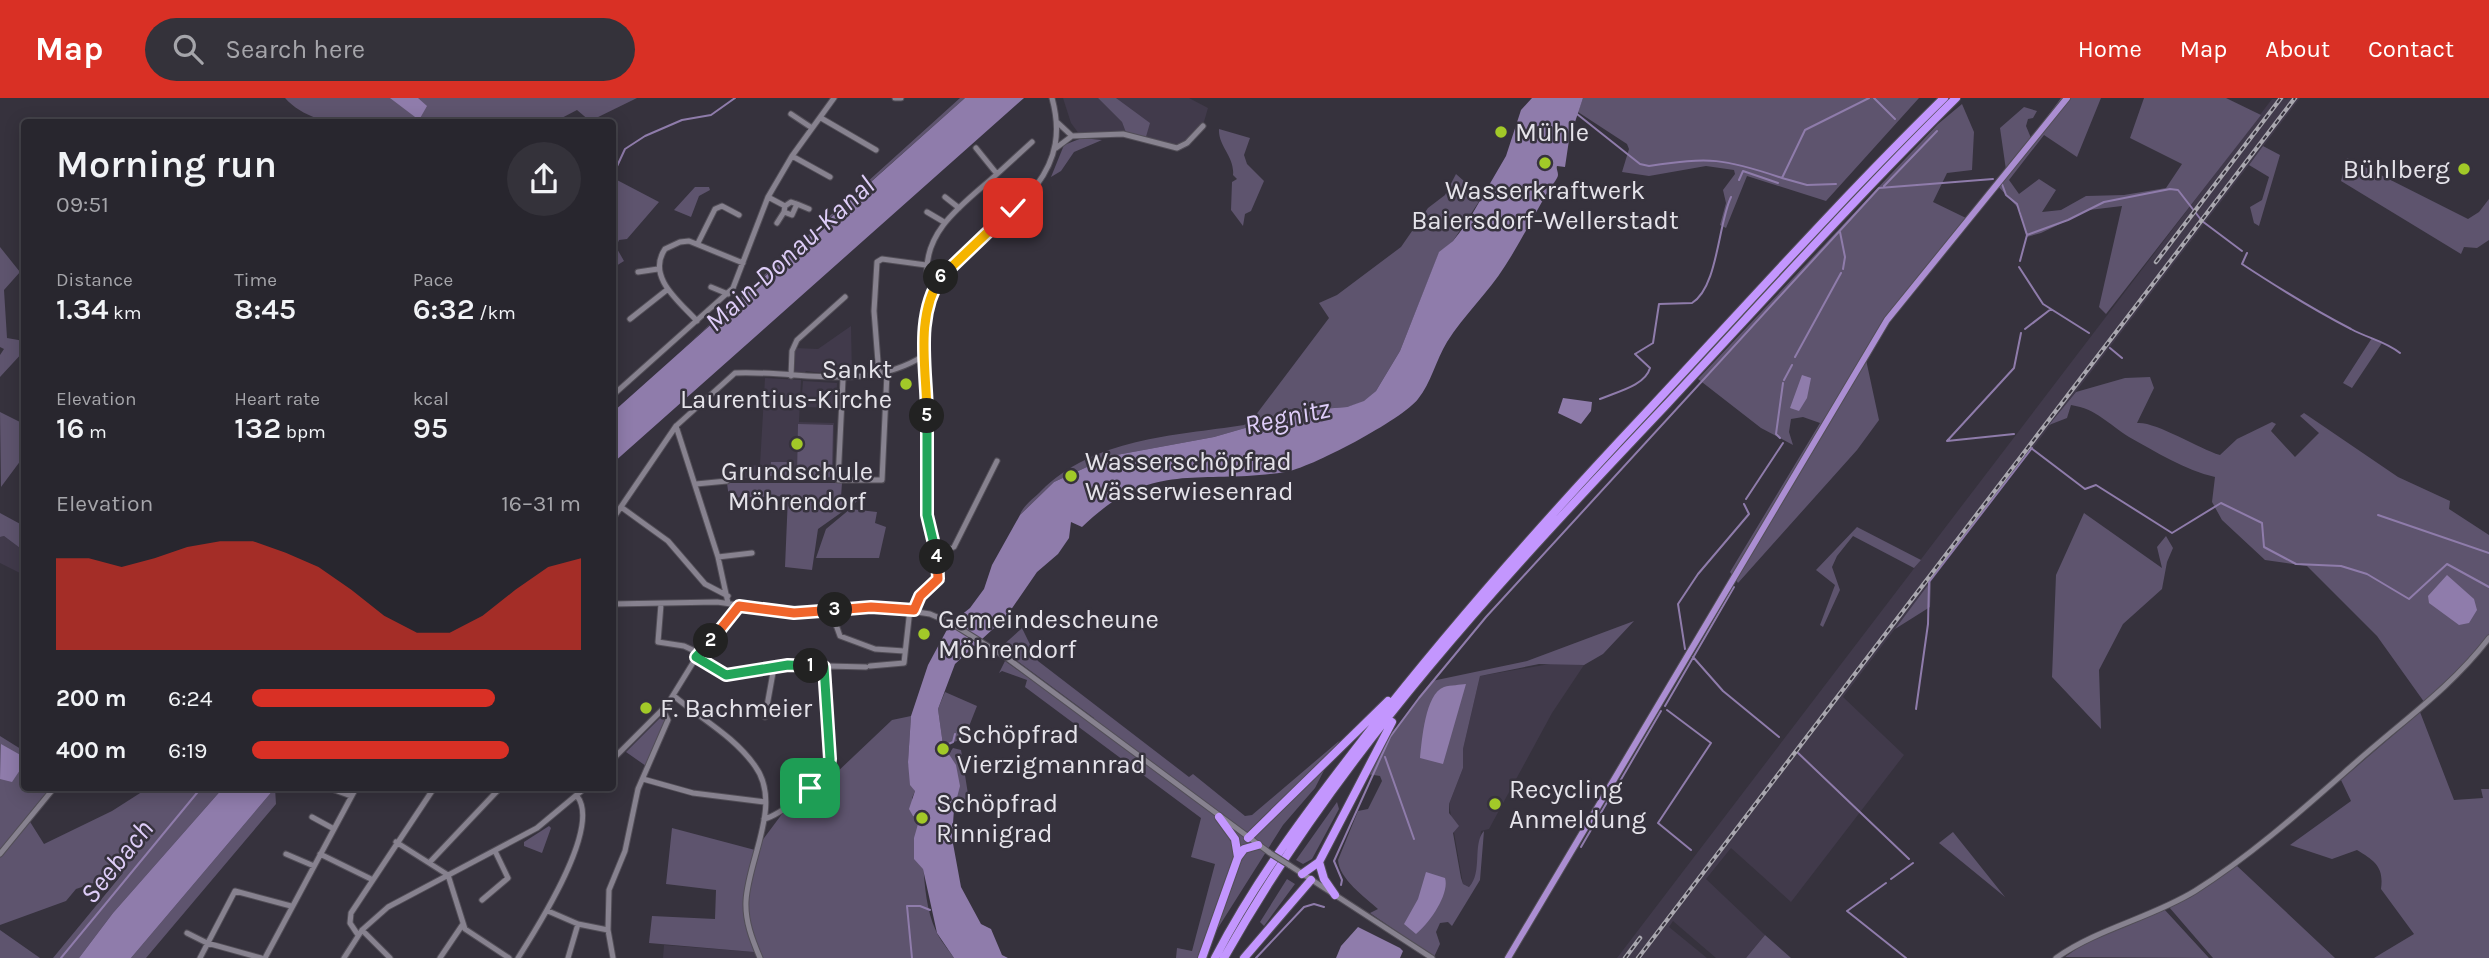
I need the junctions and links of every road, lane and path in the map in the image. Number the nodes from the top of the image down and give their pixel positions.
1 (834, 98) edge
2 (895, 98) edge
3 (901, 98) edge
4 (1944, 98) edge
5 (1956, 98) edge
6 (2067, 98) edge
7 (1052, 99) edge
8 (791, 114) dead end
9 (821, 118) junction
10 (1058, 123) junction
11 (1203, 126) dead end
12 (812, 128) junction
13 (1072, 136) junction
14 (1032, 142) dead end
15 (976, 148) dead end
16 (1056, 148) junction
17 (876, 150) dead end
18 (792, 156) junction
19 (997, 174) junction
20 (830, 177) dead end
21 (768, 197) junction
22 (945, 197) dead end
23 (797, 204) junction
24 (959, 208) junction
25 (784, 209) junction
26 (809, 209) dead end
27 (927, 212) dead end
28 (738, 215) dead end
29 (944, 222) junction
30 (777, 223) dead end
31 (698, 243) junction
32 (743, 263) junction
33 (926, 265) junction
34 (658, 269) junction
35 (638, 272) dead end
36 (938, 280) junction
37 (711, 287) dead end
38 (668, 289) junction
39 (728, 293) junction
40 (845, 298) dead end
41 (630, 318) dead end
42 (697, 321) junction
43 (925, 355) junction
44 (887, 373) junction
45 (878, 375) junction
46 (791, 376) junction
47 (843, 379) junction
48 (616, 392) edge
49 (676, 426) junction
50 (997, 461) dead end
51 (727, 481) dead end
52 (696, 484) junction
53 (621, 507) junction
54 (616, 514) edge
55 (752, 553) dead end
56 (936, 553) junction
57 (718, 557) junction
58 (728, 596) junction
59 (728, 603) junction
60 (616, 604) edge
61 (661, 604) junction
62 (739, 606) junction
63 (912, 610) junction
64 (831, 611) junction
65 (2489, 638) edge
66 (904, 651) junction
67 (698, 655) junction
68 (774, 667) junction
69 (824, 667) junction
70 (1398, 692) junction
71 (1410, 692) junction
72 (674, 696) junction
73 (663, 710) junction
74 (765, 717) dead end
75 (616, 756) edge
76 (643, 779) junction
77 (52, 791) edge
78 (337, 791) edge
79 (354, 791) edge
80 (433, 791) edge
81 (497, 791) edge
82 (582, 791) edge
83 (351, 796) junction
84 (577, 796) junction
85 (765, 802) junction
86 (312, 817) dead end
87 (1219, 817) junction
88 (764, 819) junction
89 (334, 829) junction
90 (1248, 838) junction
91 (396, 842) junction
92 (1258, 845) junction
93 (495, 851) junction
94 (0, 854) edge
95 (286, 854) dead end
96 (320, 854) junction
97 (1238, 857) junction
98 (430, 862) junction
99 (1319, 862) junction
100 (314, 866) junction
101 (1302, 874) junction
102 (448, 875) junction
103 (371, 879) junction
104 (1311, 880) junction
105 (1335, 895) junction
106 (482, 900) dead end
107 (291, 906) junction
108 (548, 911) junction
109 (463, 924) junction
110 (578, 924) junction
111 (608, 930) junction
112 (360, 932) junction
113 (187, 933) dead end
114 (207, 943) junction
115 (200, 958) edge
116 (263, 958) edge
117 (344, 958) edge
118 (390, 958) edge
119 (440, 958) edge
120 (509, 958) edge
121 (518, 958) edge
122 (568, 958) edge
123 (613, 958) edge
124 (760, 958) edge
125 (1202, 958) edge
126 (1215, 958) edge
127 (1224, 958) edge
128 (1244, 958) edge
129 (1432, 958) edge
130 (1508, 958) edge
131 (2056, 958) edge

1 - 9 street
2 - 3 street
4 - 70 highway
5 - 71 highway
6 - 130 main road
7 - 10 street
8 - 12 street
9 - 12 street
9 - 17 street
10 - 13 street
10 - 16 street
11 - 13 street
12 - 18 street
13 - 16 street
14 - 19 street
15 - 19 street
16 - 36 street
18 - 20 street
18 - 21 street
19 - 24 street
21 - 25 street
21 - 32 street
22 - 24 street
23 - 25 street
23 - 25 street
23 - 26 street
24 - 29 street
25 - 30 street
27 - 29 street
28 - 31 street
29 - 33 street
31 - 32 street
31 - 34 street
32 - 39 street
33 - 36 street
33 - 45 street
34 - 35 street
34 - 38 street
36 - 43 street
37 - 39 street
38 - 41 street
38 - 42 street
39 - 42 street
40 - 46 street
42 - 48 street
43 - 44 street
43 - 56 street
44 - 45 street
44 - 47 street
45 - 47 street
46 - 47 street
46 - 49 street
49 - 52 street
49 - 53 street
50 - 56 street
51 - 52 street
52 - 57 street
53 - 54 street
53 - 58 street
55 - 57 street
56 - 63 street
57 - 58 street
58 - 59 street
59 - 61 street
59 - 62 street
60 - 61 street
61 - 67 street
62 - 64 street
62 - 67 street
63 - 64 street
63 - 66 street
63 - 87 street
64 - 66 street
65 - 131 street
66 - 69 street
67 - 68 street
67 - 72 street
68 - 69 street
68 - 74 street
69 - 88 street
70 - 90 highway
70 - 126 highway
71 - 99 highway
71 - 127 highway
72 - 73 street
72 - 85 street
73 - 75 street
73 - 76 street
76 - 85 street
76 - 111 street
77 - 94 street
78 - 83 street
79 - 83 street
80 - 91 street
81 - 98 street
82 - 84 street
83 - 89 street
84 - 93 street
84 - 108 street
85 - 88 street
86 - 89 street
87 - 90 street
87 - 97 highway
88 - 124 street
89 - 96 street
90 - 92 street
91 - 98 street
91 - 103 street
92 - 97 highway
92 - 101 street, bridge
93 - 102 street
93 - 106 street
95 - 100 street
96 - 100 street
96 - 103 street
97 - 125 highway
98 - 102 street
99 - 101 highway
99 - 105 highway
100 - 107 street
101 - 104 street
102 - 109 street
102 - 112 street
103 - 112 street
104 - 105 street
104 - 128 highway
105 - 129 street
107 - 114 street
107 - 116 street
108 - 110 street
108 - 121 street
109 - 119 street
109 - 120 street
110 - 111 street
110 - 122 street
111 - 123 street
112 - 117 street
112 - 118 street
113 - 114 street
114 - 115 street
114 - 116 street

